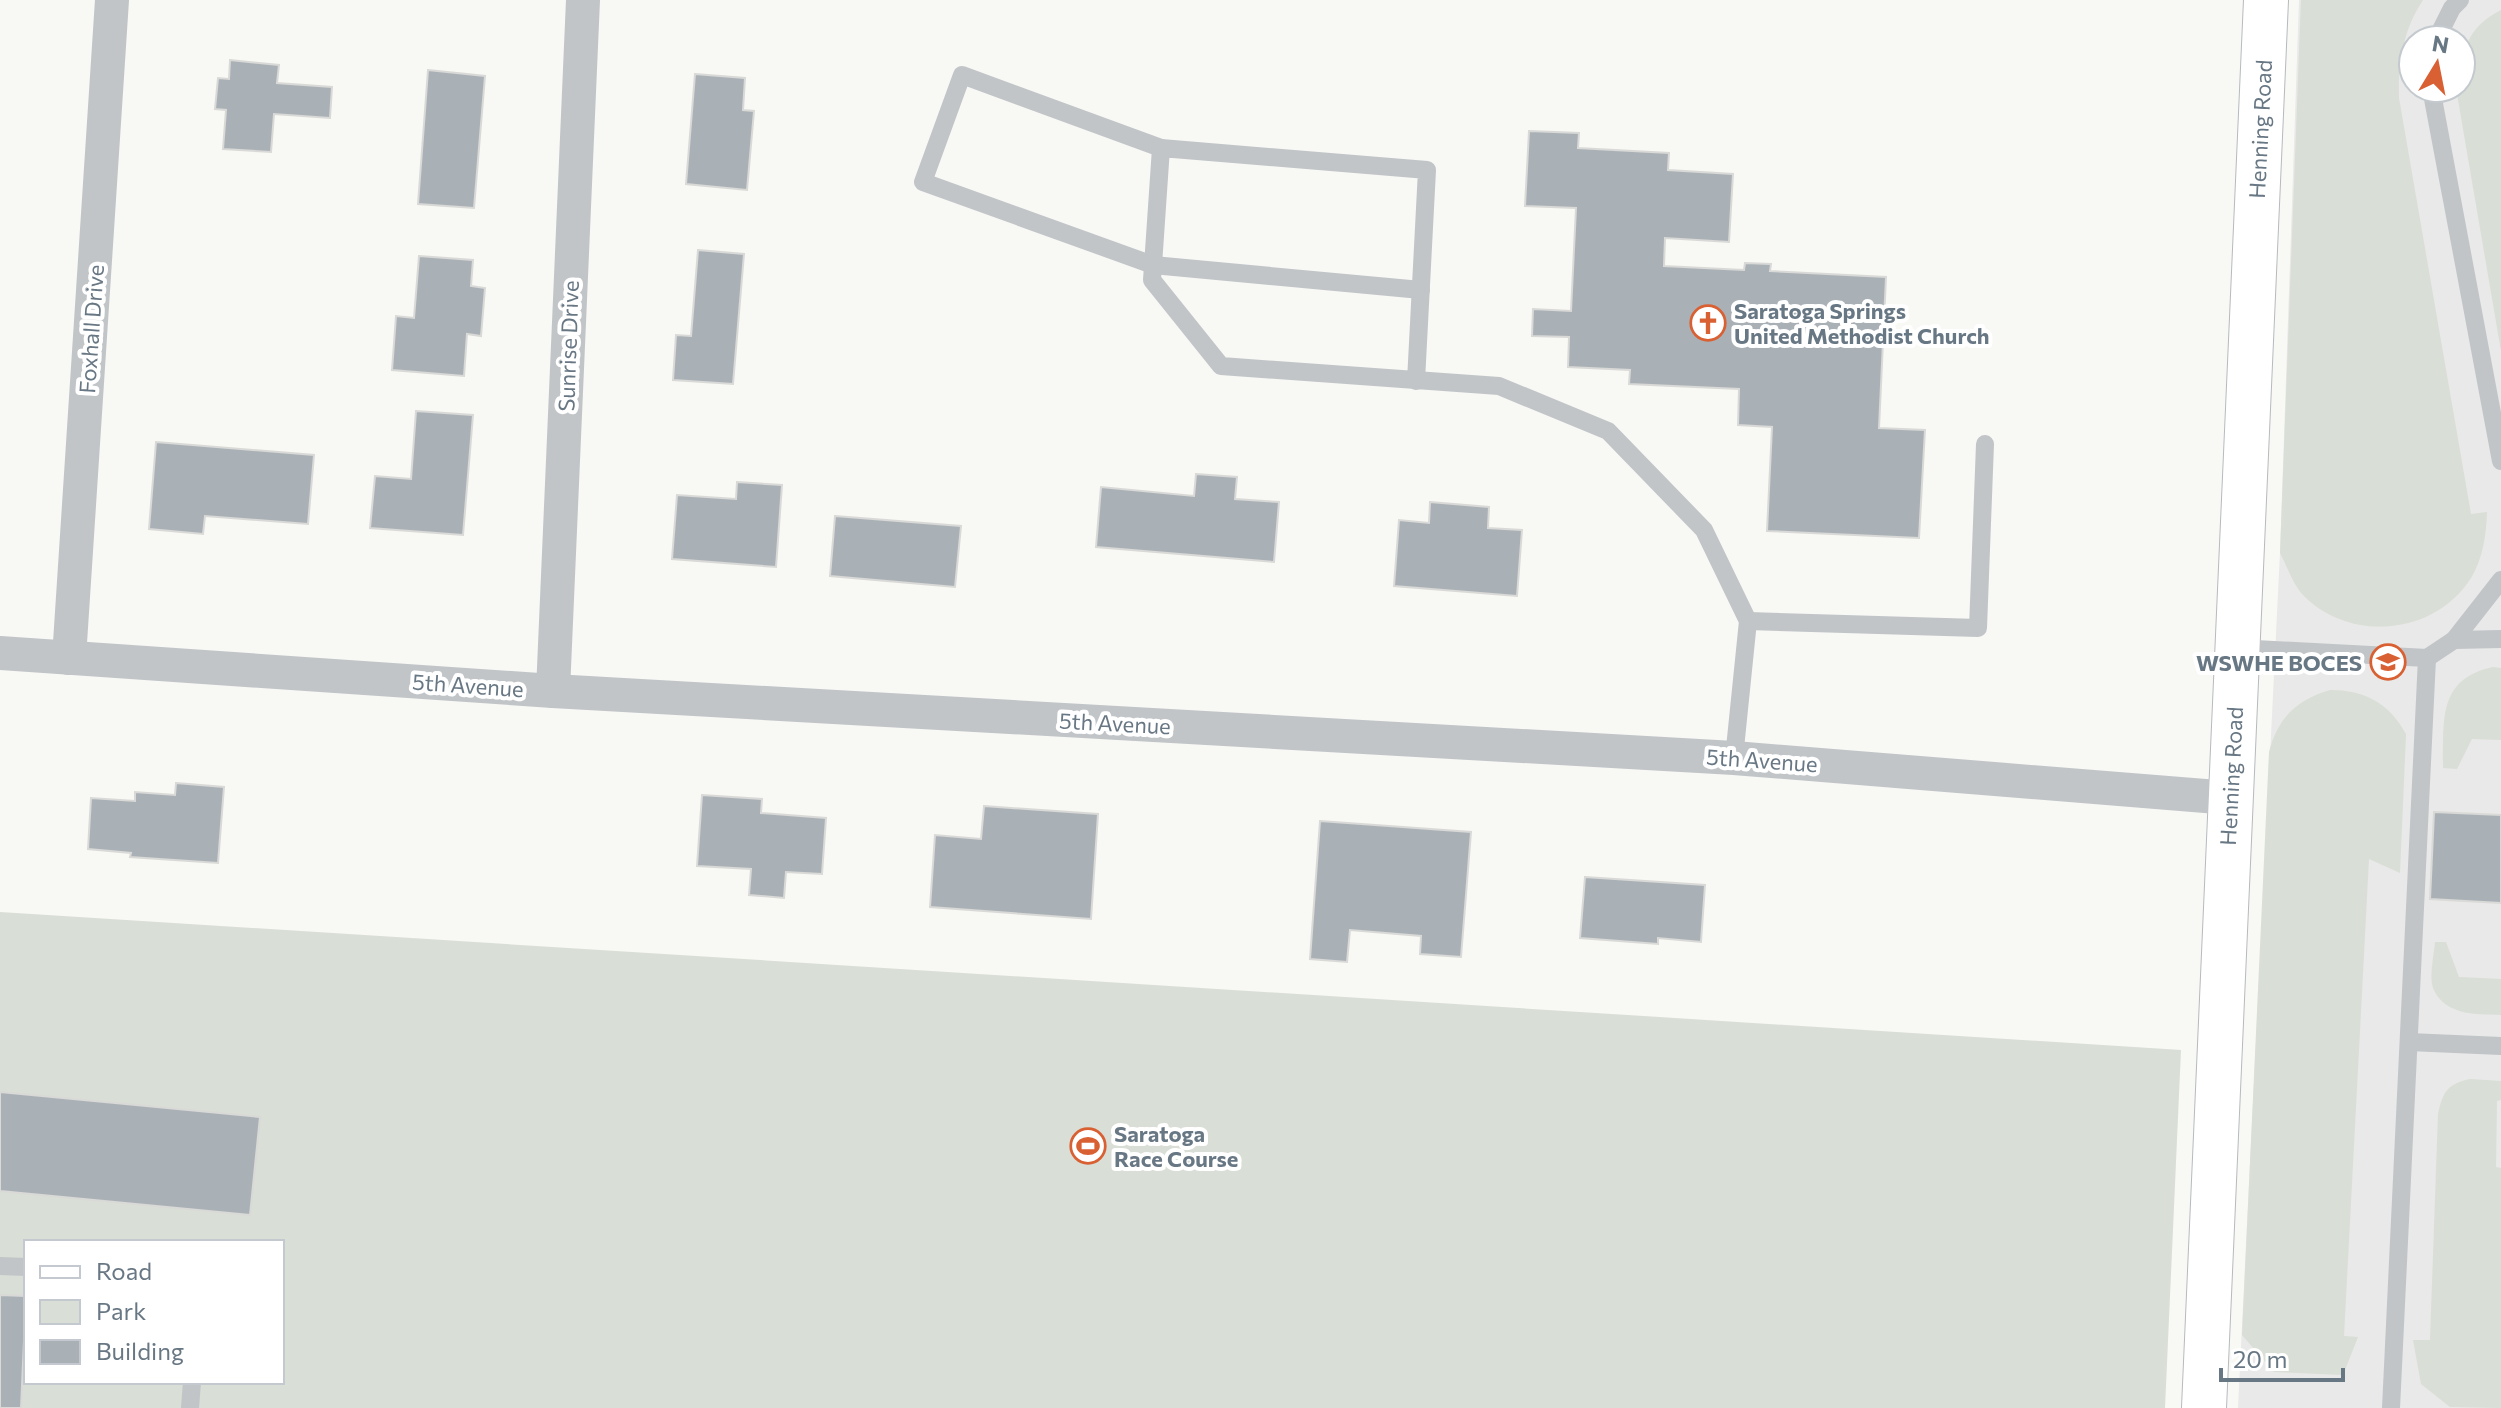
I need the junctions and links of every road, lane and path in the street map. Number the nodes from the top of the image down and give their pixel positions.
1 (112, 0) edge
2 (583, 0) edge
3 (2266, 0) edge
4 (2460, 0) edge
5 (2444, 24) edge
6 (2434, 104) edge
7 (1161, 148) junction
8 (1153, 265) junction
9 (1421, 290) junction
10 (1416, 381) junction
11 (1985, 444) dead end
12 (2501, 461) edge
13 (2501, 580) edge
14 (1748, 621) junction
15 (2501, 639) edge
16 (2454, 640) junction
17 (2237, 648) junction
18 (0, 653) edge
19 (69, 658) junction
20 (2427, 658) junction
21 (553, 691) junction
22 (1734, 758) junction
23 (2230, 798) junction
24 (2409, 1042) junction
25 (2501, 1046) edge
26 (0, 1266) edge
27 (24, 1267) edge
28 (192, 1384) edge
29 (190, 1408) edge
30 (2204, 1408) edge
31 (2391, 1408) edge

1 - 19 street, Foxhall Drive
2 - 21 street, Sunrise Drive
3 - 17 street, Henning Road
4 - 5 lane
6 - 12 lane
7 - 8 lane
7 - 8 lane
7 - 9 lane
8 - 9 lane
8 - 10 lane
9 - 10 lane
10 - 14 lane
11 - 14 lane
13 - 16 lane
14 - 22 lane
15 - 16 lane
16 - 20 lane
17 - 20 lane
17 - 23 street, Henning Road
18 - 19 street, 5th Avenue
19 - 21 street, 5th Avenue
20 - 24 lane
21 - 22 street, 5th Avenue
22 - 23 street, 5th Avenue
23 - 30 street, Henning Road
24 - 25 lane
24 - 31 lane
26 - 27 lane
28 - 29 lane

